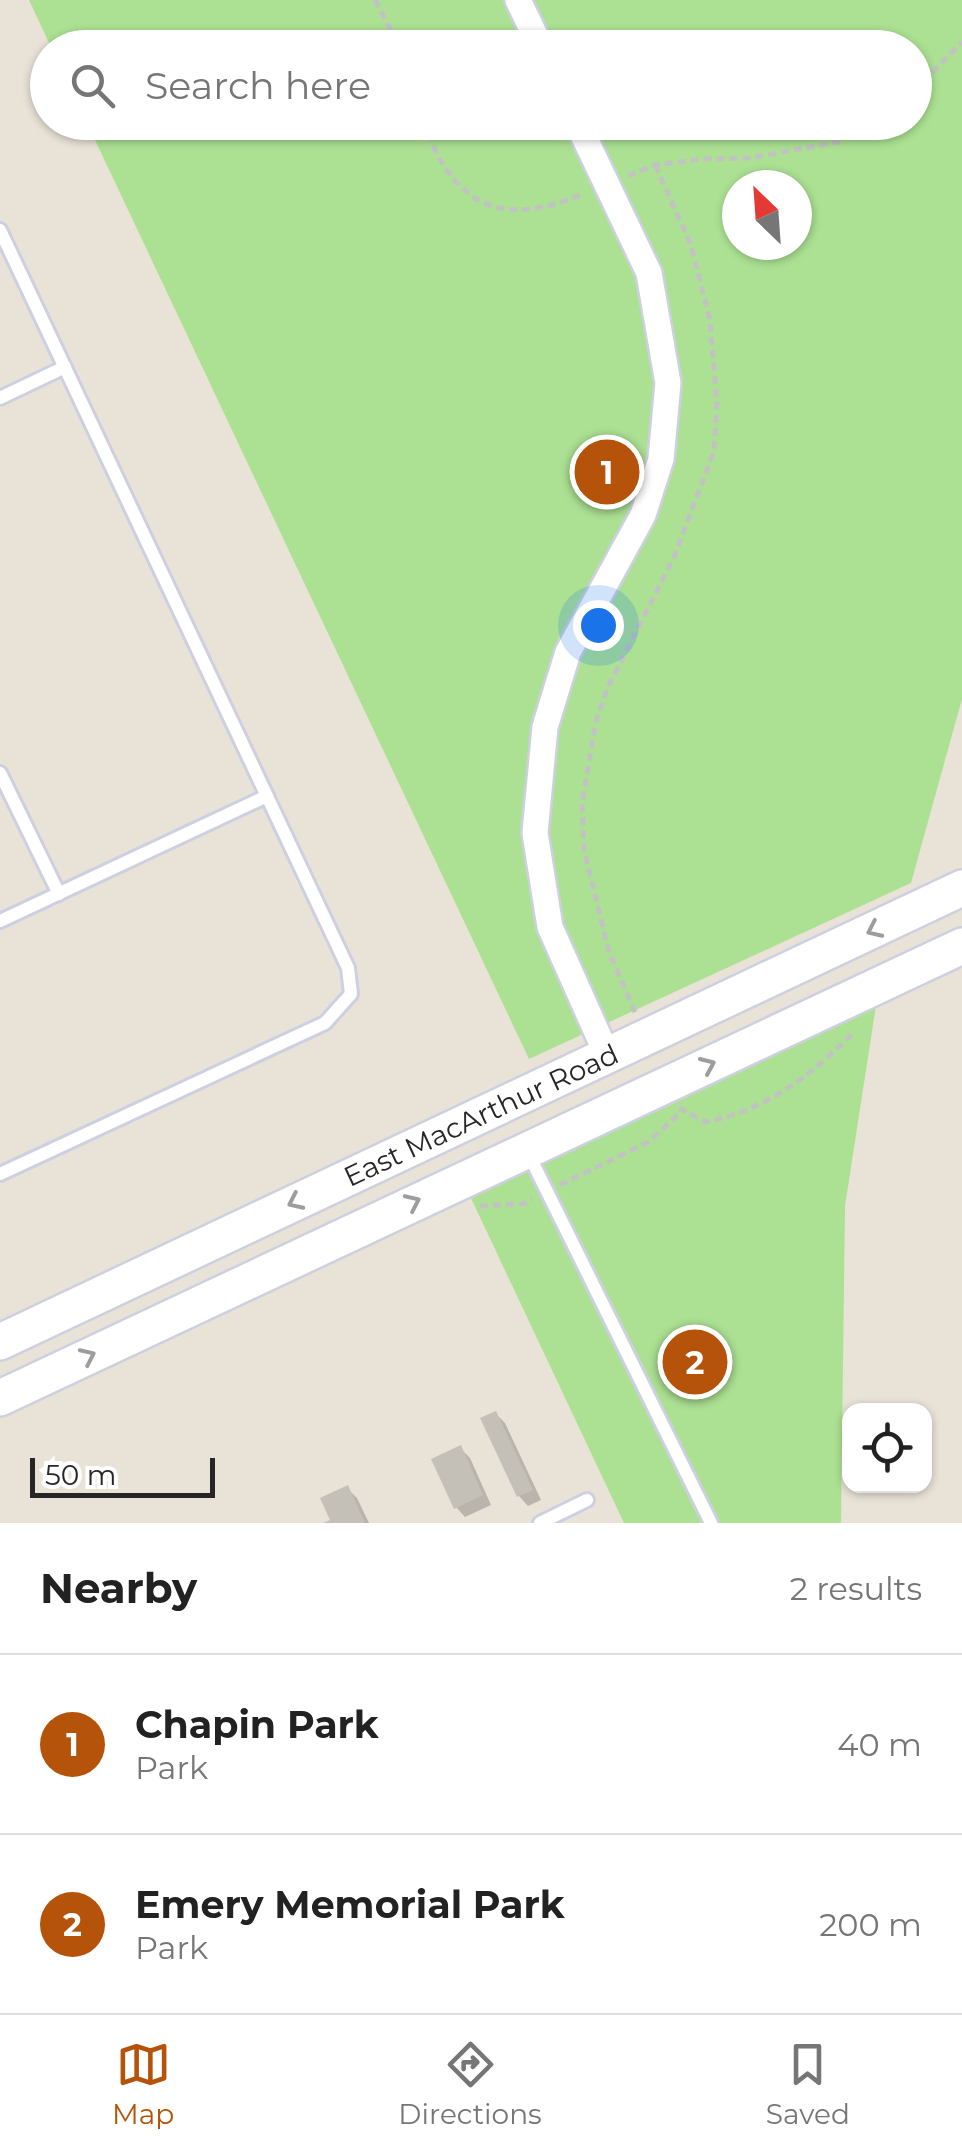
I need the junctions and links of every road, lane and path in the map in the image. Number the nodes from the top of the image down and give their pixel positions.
1 (376, 0) edge
2 (518, 0) edge
3 (391, 30) edge
4 (532, 30) edge
5 (962, 42) edge
6 (932, 73) edge
7 (432, 140) edge
8 (585, 140) edge
9 (841, 140) edge
10 (655, 165) junction
11 (623, 178) dead end
12 (592, 190) dead end
13 (0, 230) edge
14 (65, 367) junction
15 (0, 398) edge
16 (0, 773) edge
17 (267, 796) junction
18 (962, 888) edge
19 (59, 894) junction
20 (0, 922) edge
21 (962, 946) edge
22 (859, 1027) dead end
23 (646, 1037) junction
24 (607, 1055) junction
25 (667, 1083) junction
26 (526, 1148) junction
27 (0, 1174) edge
28 (0, 1342) edge
29 (0, 1398) edge
30 (587, 1500) dead end
31 (540, 1523) edge
32 (711, 1523) edge

1 - 3 path
2 - 4 street
5 - 6 path
7 - 12 path
8 - 24 street
9 - 10 path
10 - 11 path
10 - 23 path
13 - 14 lane
14 - 15 lane
14 - 17 lane
16 - 19 lane
17 - 19 lane
17 - 27 lane
18 -> 23 street, East MacArthur Road
19 - 20 lane
25 -> 21 street, East MacArthur Road
22 - 25 path
23 - 24 street, East MacArthur Road
24 -> 28 street, East MacArthur Road
25 - 26 street, East MacArthur Road
29 -> 26 street, East MacArthur Road
26 - 32 lane
30 - 31 lane

